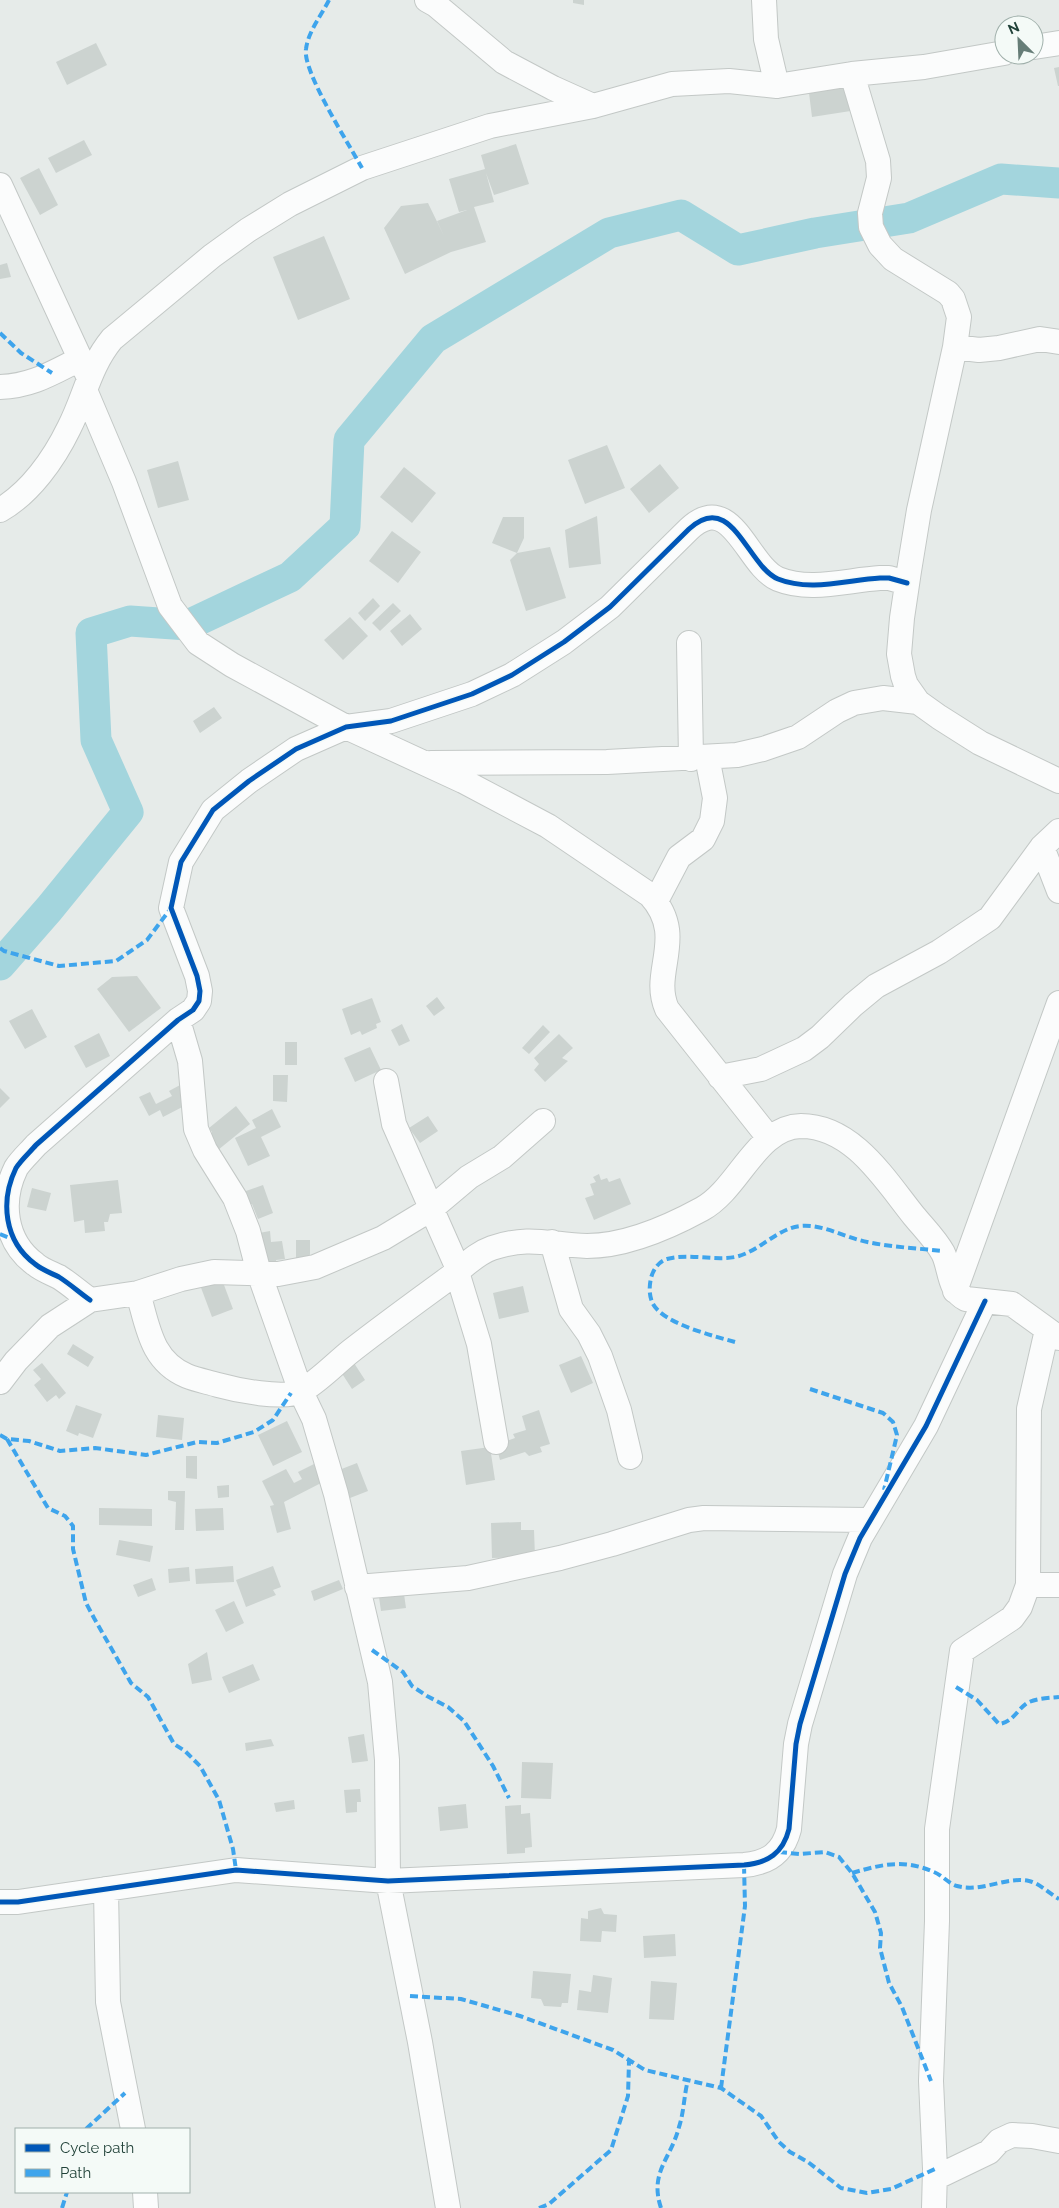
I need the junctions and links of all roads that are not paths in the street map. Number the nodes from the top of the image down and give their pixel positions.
1 (427, 0) edge
2 (764, 0) edge
3 (1059, 42) edge
4 (1044, 45) edge
5 (994, 55) edge
6 (852, 74) junction
7 (777, 86) junction
8 (593, 106) junction
9 (0, 185) edge
10 (1059, 342) edge
11 (955, 347) junction
12 (84, 376) junction
13 (0, 387) edge
14 (0, 510) edge
15 (907, 583) junction
16 (689, 643) dead end
17 (899, 654) junction
18 (883, 698) junction
19 (918, 702) junction
20 (346, 727) junction
21 (699, 758) junction
22 (427, 763) junction
23 (1059, 781) edge
24 (1059, 831) edge
25 (1042, 847) junction
26 (1059, 891) edge
27 (656, 901) junction
28 (1059, 1002) edge
29 (178, 1020) junction
30 (720, 1077) junction
31 (386, 1082) dead end
32 (543, 1121) dead end
33 (770, 1138) junction
34 (431, 1208) junction
35 (552, 1242) junction
36 (458, 1272) junction
37 (258, 1273) junction
38 (955, 1291) junction
39 (138, 1293) junction
40 (90, 1300) junction
41 (986, 1301) junction
42 (1053, 1334) edge
43 (0, 1382) edge
44 (300, 1392) junction
45 (496, 1442) dead end
46 (630, 1458) dead end
47 (869, 1520) junction
48 (1028, 1585) junction
49 (1059, 1585) edge
50 (358, 1586) junction
51 (388, 1881) junction
52 (106, 1889) junction
53 (0, 1902) edge
54 (133, 2128) edge
55 (1059, 2141) edge
56 (935, 2178) junction
57 (145, 2193) edge
58 (146, 2208) edge
59 (448, 2208) edge
60 (934, 2208) edge

1 - 8 street
2 - 7 street
3 - 4 street
5 - 6 street
6 - 7 street
6 - 11 street
7 - 8 street
8 - 12 street
9 - 12 street
10 - 11 street
11 - 15 street
12 - 13 street
12 - 14 street
12 - 20 street
15 - 17 street
15 - 20 street
16 - 21 street
17 - 18 street
17 - 19 street
18 - 19 street
18 - 21 street
19 - 23 street
20 - 22 street
20 - 29 street
21 - 22 street
21 - 27 street
22 - 27 street
24 - 25 street
25 - 26 street
25 - 30 street
27 - 30 street
28 - 38 street
29 - 37 street
29 - 40 street
30 - 33 street
31 - 34 street
32 - 34 street
33 - 35 street
33 - 38 street
34 - 36 street
34 - 37 street
35 - 36 street
35 - 46 street
36 - 44 street
36 - 45 street
37 - 39 street
37 - 44 street
38 - 41 street
39 - 40 street
39 - 44 street
40 - 43 street
41 - 42 street
41 - 47 street
42 - 48 street
44 - 50 street
47 - 50 street
47 - 51 street
48 - 49 street
48 - 56 street
50 - 51 street
51 - 52 street
51 - 59 street
52 - 53 street
52 - 54 street
55 - 56 street
56 - 60 street
57 - 58 street

